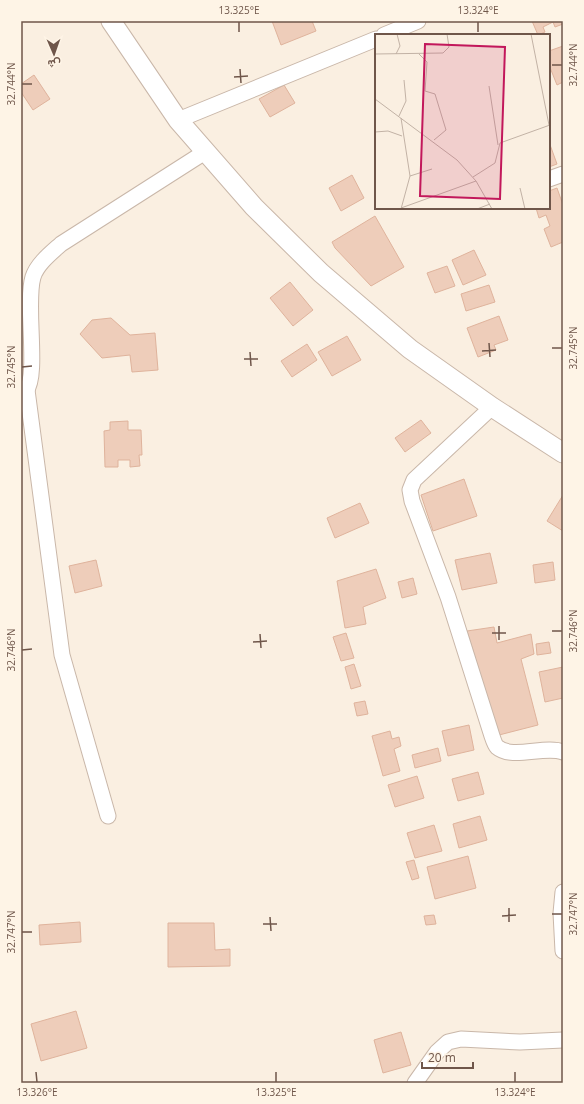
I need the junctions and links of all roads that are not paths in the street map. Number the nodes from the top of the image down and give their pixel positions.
1 (111, 21) edge
2 (418, 21) edge
3 (386, 34) edge
4 (375, 38) edge
5 (178, 120) junction
6 (205, 152) junction
7 (563, 174) edge
8 (550, 180) edge
9 (24, 392) edge
10 (492, 407) junction
11 (563, 453) edge
12 (563, 752) edge
13 (108, 816) dead end
14 (563, 892) edge
15 (563, 952) edge
16 (563, 1040) edge
17 (415, 1083) edge

1 - 5 street
2 - 3 street
4 - 5 street
5 - 6 street
6 - 9 street
6 - 10 street
7 - 8 street
9 - 13 street
10 - 11 street
10 - 12 street
14 - 15 street
16 - 17 street

